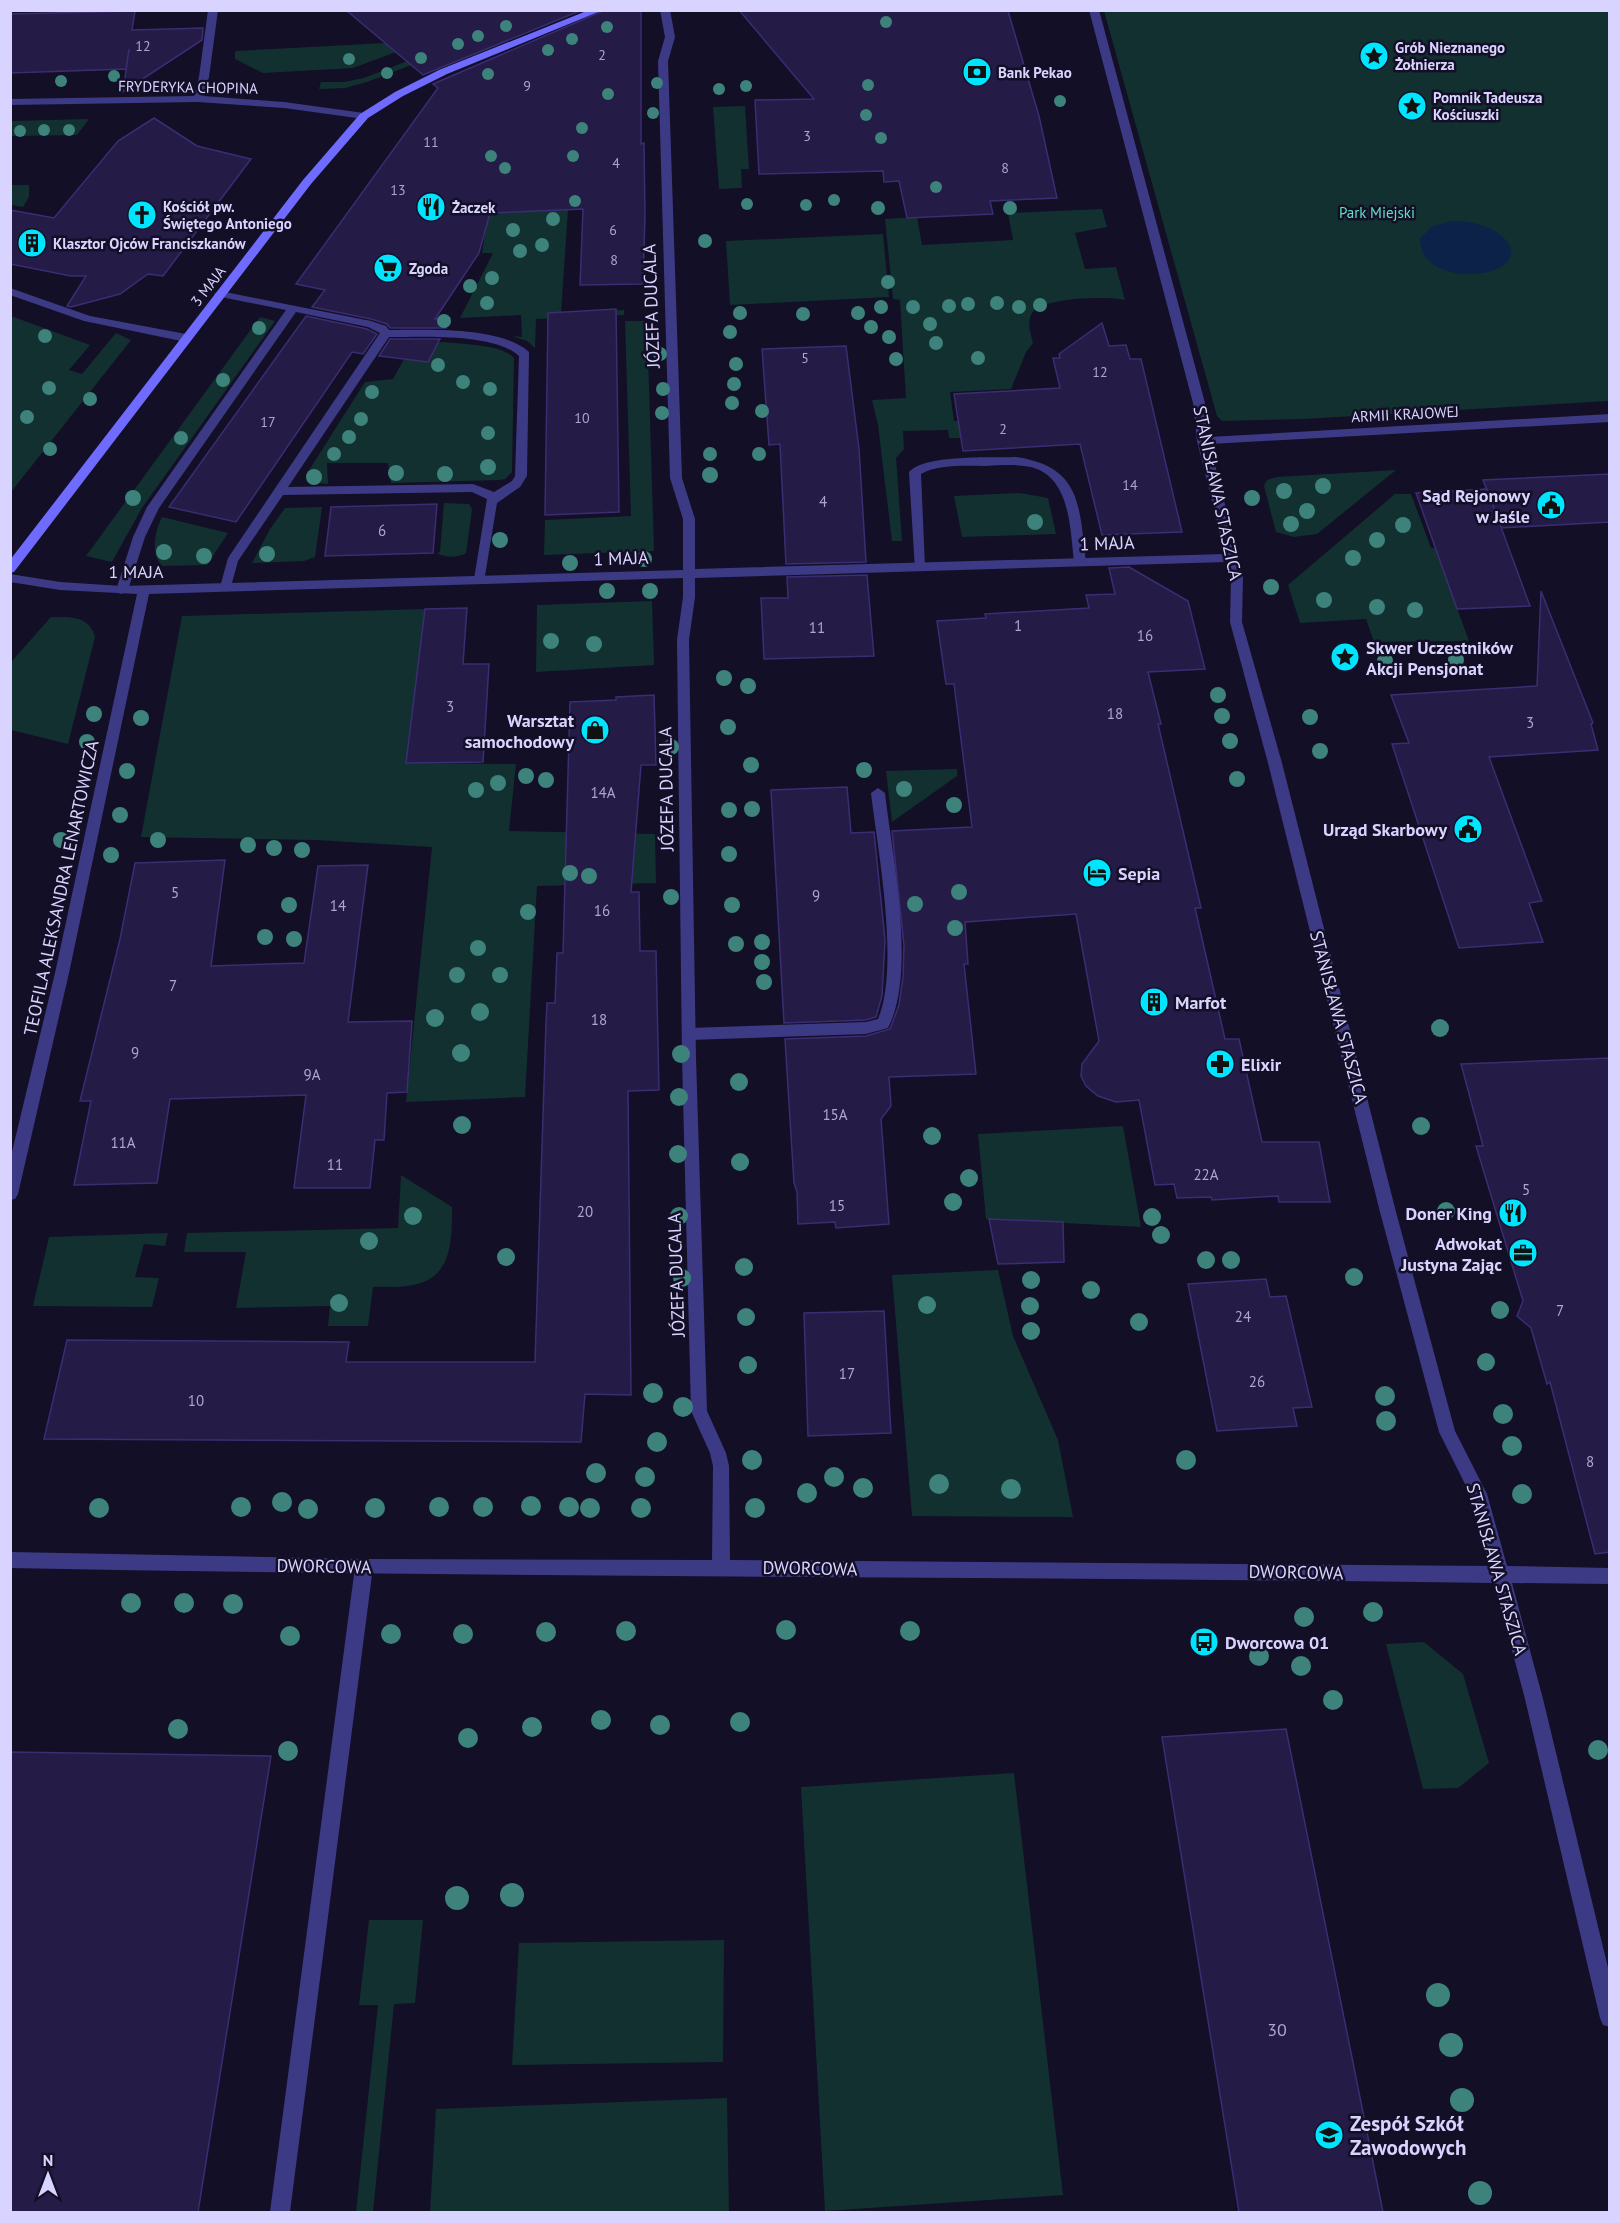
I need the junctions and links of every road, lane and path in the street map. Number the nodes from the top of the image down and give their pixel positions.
1 (213, 10) edge
2 (599, 10) edge
3 (664, 10) edge
4 (1094, 10) edge
5 (198, 99) junction
6 (10, 102) edge
7 (364, 116) junction
8 (10, 291) edge
9 (220, 294) junction
10 (293, 308) junction
11 (386, 333) junction
12 (186, 338) junction
13 (1610, 418) edge
14 (1203, 441) junction
15 (278, 491) junction
16 (494, 497) junction
17 (1233, 558) junction
18 (1080, 562) junction
19 (919, 567) junction
20 (10, 569) edge
21 (689, 574) junction
22 (10, 578) edge
23 (480, 579) junction
24 (226, 587) junction
25 (122, 590) junction
26 (144, 590) junction
27 (878, 793) dead end
28 (689, 1034) junction
29 (10, 1194) edge
30 (10, 1560) edge
31 (364, 1567) junction
32 (721, 1568) junction
33 (1500, 1573) junction
34 (1610, 1576) edge
35 (1610, 2018) edge
36 (280, 2212) edge

1 - 5 street
2 - 7 street, 3 MAJA
3 - 21 street, JÓZEFA DUCALA
4 - 14 street, STANISŁAWA STASZICA
5 - 6 street, FRYDERYKA CHOPINA
5 - 7 street, FRYDERYKA CHOPINA
7 - 9 street, 3 MAJA
8 - 12 street
9 - 10 street
9 - 12 street, 3 MAJA
10 - 11 street
10 - 25 street
11 - 15 street
11 - 16 street
12 - 20 street, 3 MAJA
13 - 14 street, ARMII KRAJOWEJ
14 - 17 street, STANISŁAWA STASZICA
15 - 16 street
15 - 24 street
16 - 23 street
17 - 18 street, 1 MAJA
17 - 33 street, STANISŁAWA STASZICA
18 - 19 street, 1 MAJA
18 - 19 street
19 - 21 street, 1 MAJA
21 - 23 street, 1 MAJA
21 - 28 street, JÓZEFA DUCALA
22 - 25 street, 1 MAJA
23 - 24 street, 1 MAJA
24 - 26 street, 1 MAJA
25 - 26 street, 1 MAJA
26 - 29 street, TEOFILA ALEKSANDRA LENARTOWICZA
27 - 28 street
28 - 32 street, JÓZEFA DUCALA
30 - 31 street, DWORCOWA
31 - 32 street, DWORCOWA
31 - 36 street
32 - 33 street, DWORCOWA
33 - 34 street, DWORCOWA
33 - 35 street, STANISŁAWA STASZICA

